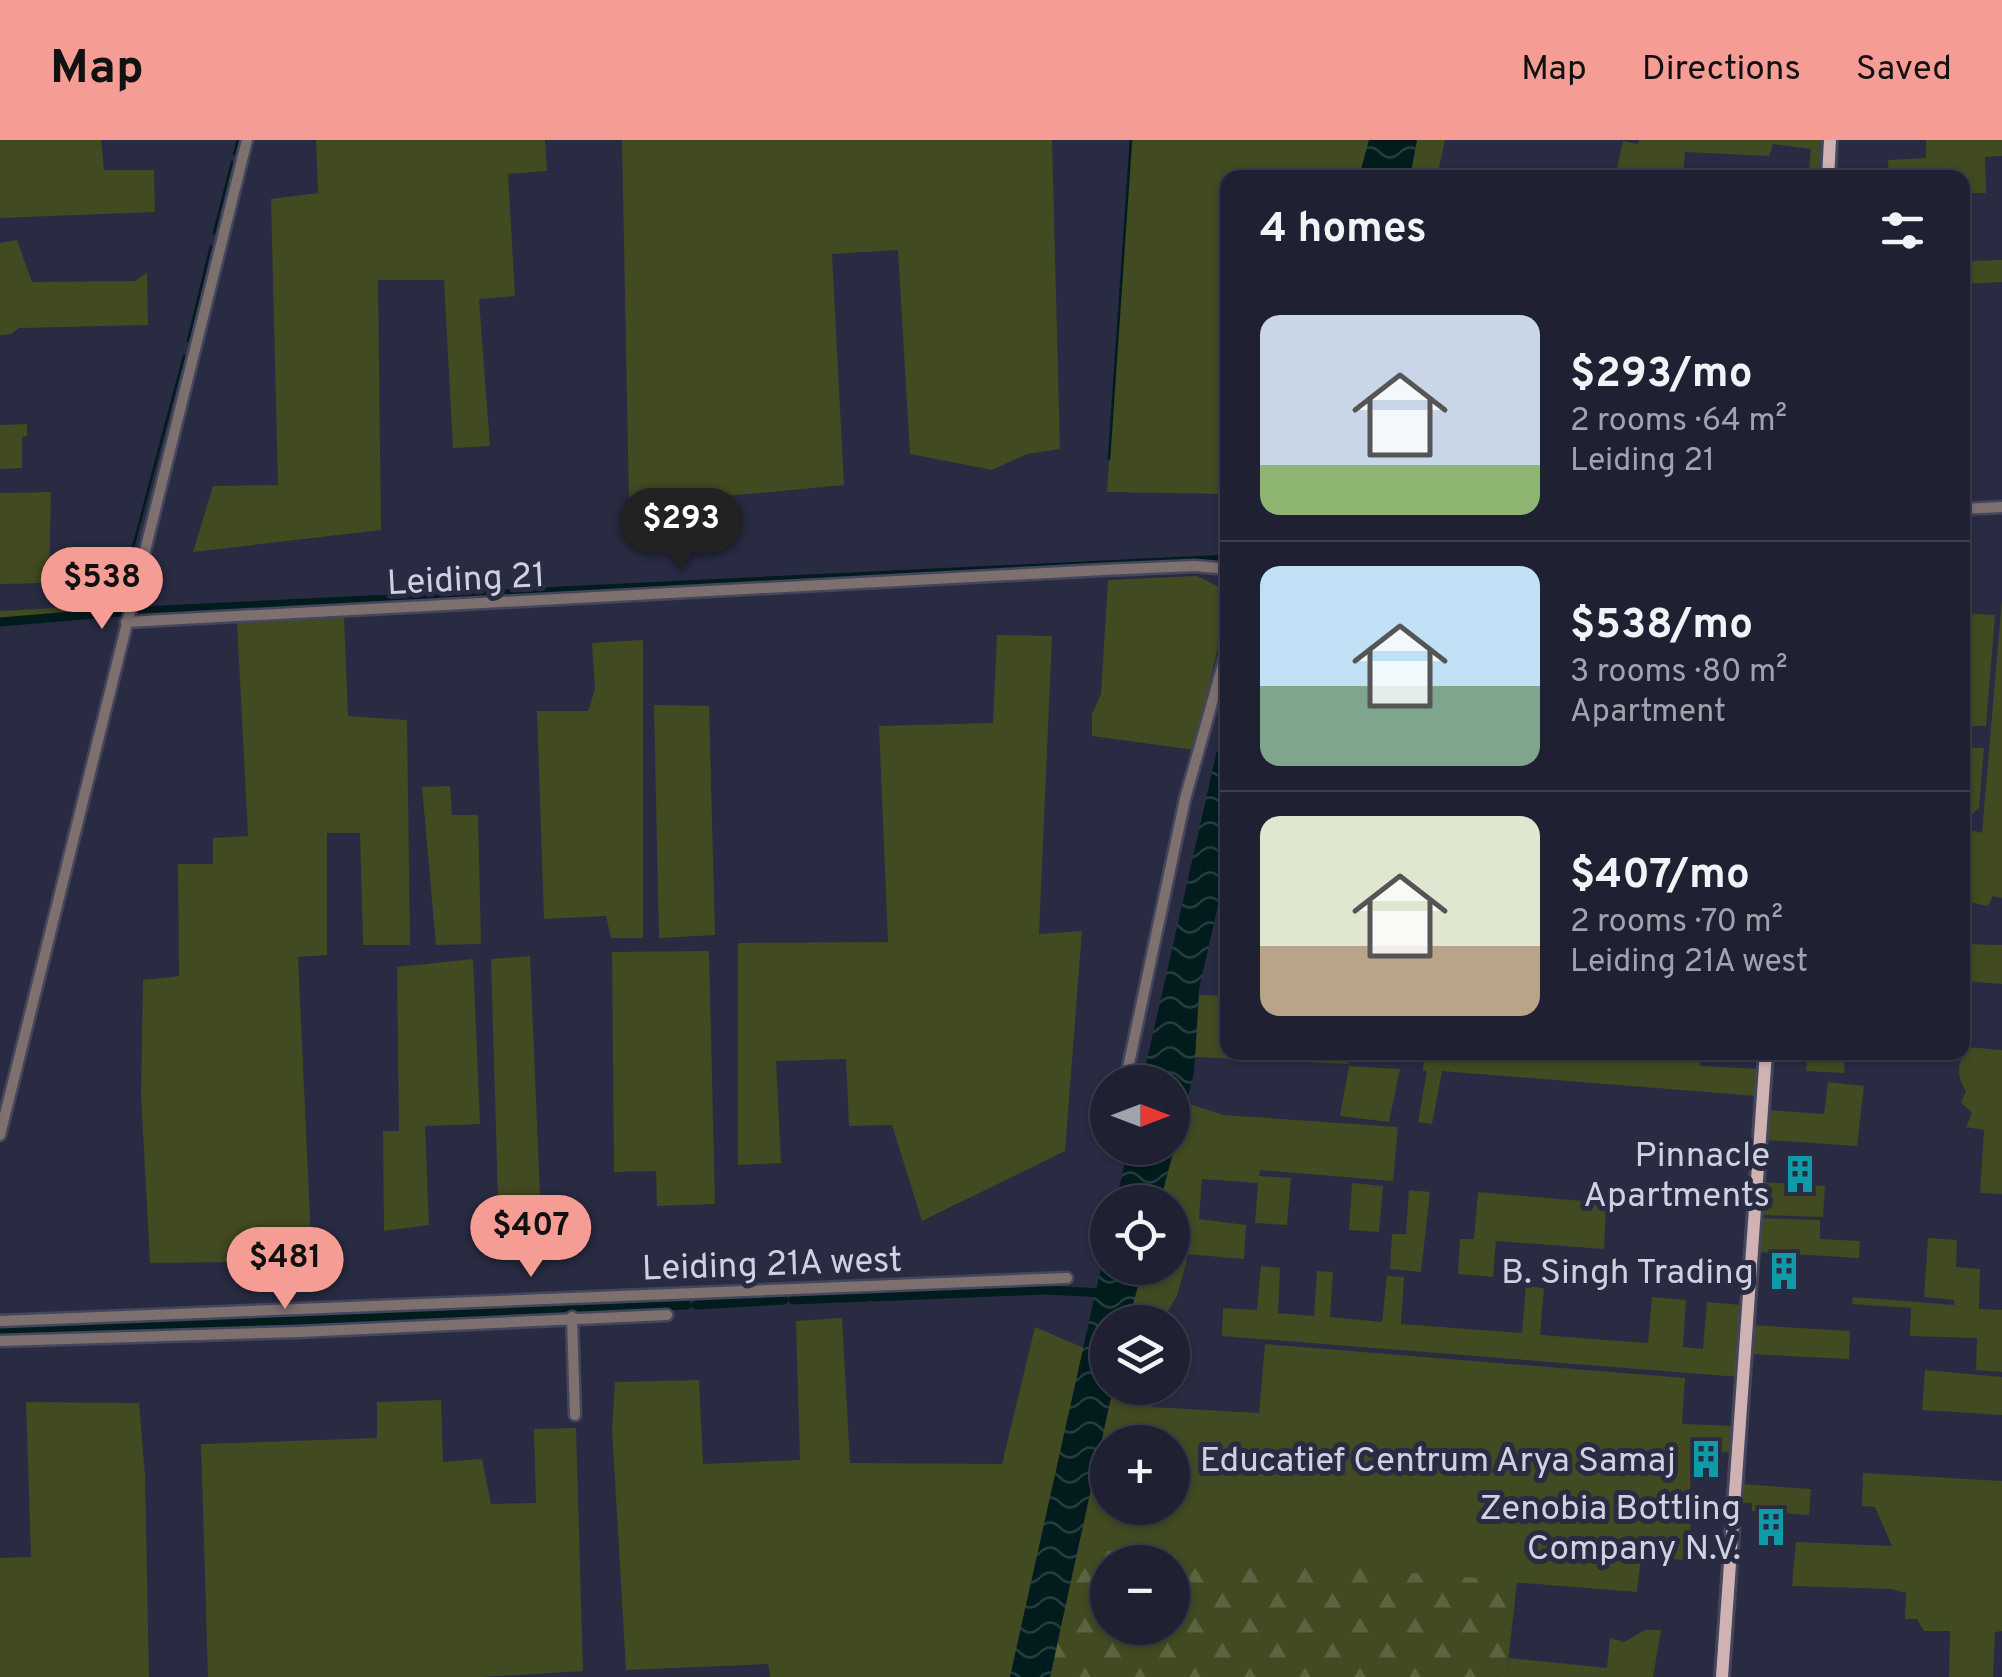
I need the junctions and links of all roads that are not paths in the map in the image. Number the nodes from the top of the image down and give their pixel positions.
1 (246, 140) edge
2 (1830, 140) edge
3 (1828, 170) edge
4 (2002, 506) edge
5 (1970, 508) edge
6 (1220, 569) edge
7 (126, 622) junction
8 (1220, 674) edge
9 (1765, 1060) edge
10 (1129, 1065) edge
11 (0, 1135) edge
12 (1067, 1278) dead end
13 (668, 1315) dead end
14 (572, 1317) junction
15 (0, 1321) edge
16 (0, 1341) edge
17 (575, 1414) dead end
18 (1722, 1677) edge

1 - 7 street
2 - 3 main road
4 - 5 street
6 - 7 street, Leiding 21
7 - 11 street
8 - 10 street
9 - 18 main road
12 - 15 street, Leiding 21A west
13 - 14 street
14 - 16 street
14 - 17 street

